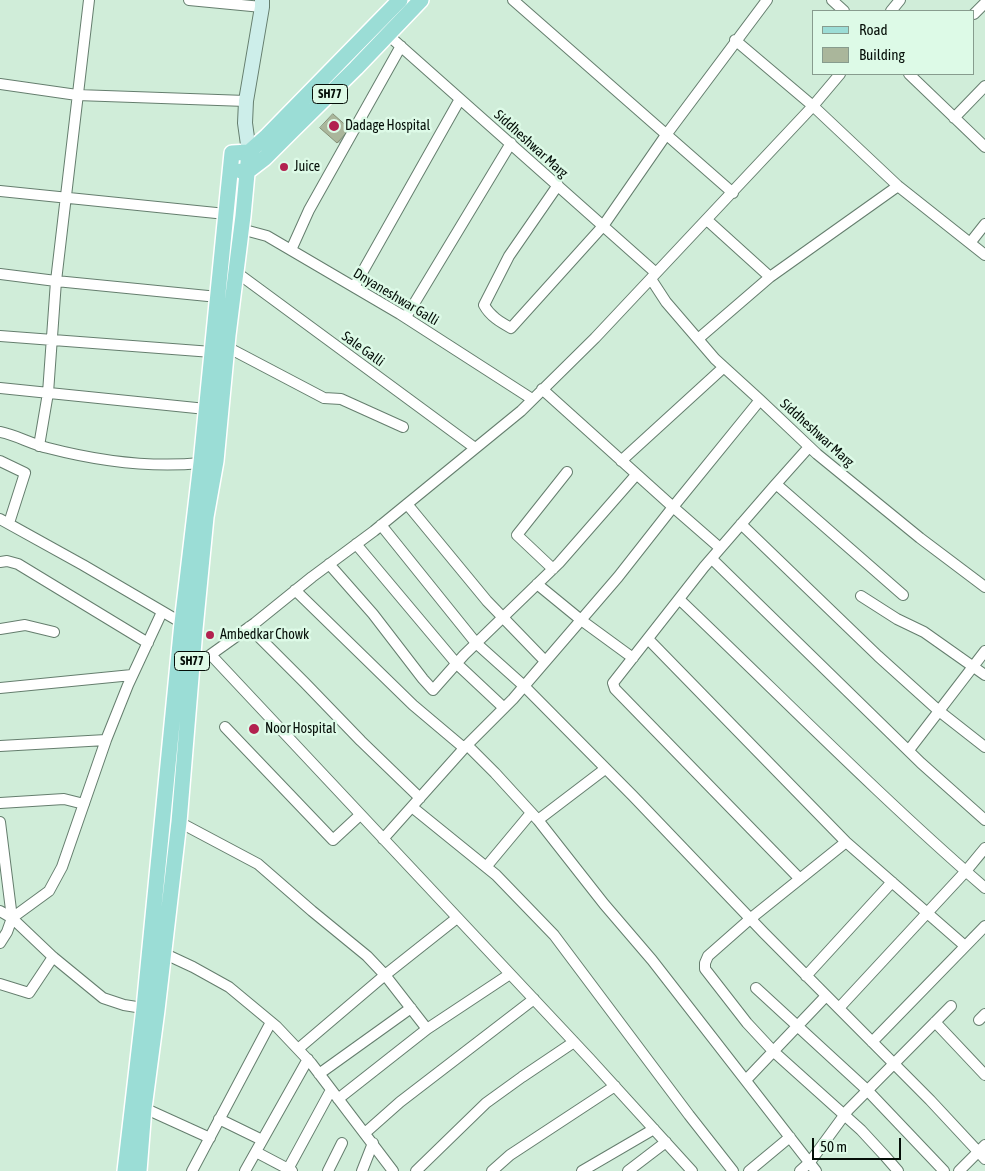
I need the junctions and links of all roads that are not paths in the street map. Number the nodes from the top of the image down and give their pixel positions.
1 (89, 0) edge
2 (188, 0) edge
3 (195, 0) edge
4 (400, 0) edge
5 (422, 0) edge
6 (513, 0) edge
7 (767, 0) edge
8 (832, 0) edge
9 (900, 0) edge
10 (262, 3) edge
11 (983, 3) edge
12 (843, 10) edge
13 (892, 10) edge
14 (975, 13) edge
15 (388, 35) junction
16 (736, 40) junction
17 (401, 46) junction
18 (839, 75) edge
19 (912, 75) edge
20 (0, 84) edge
21 (985, 86) edge
22 (77, 94) junction
23 (460, 99) junction
24 (246, 101) junction
25 (814, 106) junction
26 (954, 118) junction
27 (245, 123) junction
28 (666, 135) junction
29 (510, 144) junction
30 (985, 147) edge
31 (249, 152) junction
32 (232, 153) junction
33 (248, 170) junction
34 (229, 173) junction
35 (558, 185) junction
36 (898, 186) junction
37 (0, 191) edge
38 (732, 192) junction
39 (66, 198) junction
40 (226, 214) junction
41 (707, 220) junction
42 (985, 224) edge
43 (604, 226) junction
44 (241, 229) junction
45 (970, 243) junction
46 (291, 250) junction
47 (985, 255) edge
48 (236, 272) junction
49 (0, 274) edge
50 (654, 276) junction
51 (770, 276) junction
52 (56, 282) junction
53 (354, 287) junction
54 (218, 297) junction
55 (406, 318) junction
56 (0, 336) edge
57 (698, 339) junction
58 (52, 340) junction
59 (220, 349) junction
60 (724, 367) junction
61 (0, 388) edge
62 (542, 390) junction
63 (48, 393) junction
64 (532, 399) junction
65 (760, 400) junction
66 (206, 409) junction
67 (403, 427) dead end
68 (0, 432) edge
69 (39, 446) junction
70 (809, 447) junction
71 (475, 448) junction
72 (0, 461) edge
73 (621, 461) junction
74 (201, 463) junction
75 (567, 472) dead end
76 (636, 475) junction
77 (776, 484) junction
78 (407, 504) junction
79 (673, 508) junction
80 (5, 521) edge
81 (741, 524) junction
82 (381, 525) junction
83 (356, 544) junction
84 (720, 548) junction
85 (712, 558) junction
86 (0, 562) edge
87 (329, 564) junction
88 (553, 569) junction
89 (537, 584) junction
90 (985, 587) edge
91 (295, 590) junction
92 (903, 595) dead end
93 (860, 596) dead end
94 (679, 599) junction
95 (162, 612) junction
96 (502, 617) junction
97 (581, 620) junction
98 (182, 623) junction
99 (249, 627) junction
100 (0, 629) edge
101 (54, 632) dead end
102 (648, 639) junction
103 (148, 643) junction
104 (476, 643) junction
105 (985, 651) edge
106 (211, 655) junction
107 (633, 658) junction
108 (546, 661) junction
109 (456, 663) junction
110 (974, 666) junction
111 (192, 668) junction
112 (132, 675) junction
113 (985, 675) edge
114 (524, 686) junction
115 (0, 688) edge
116 (504, 708) junction
117 (939, 711) junction
118 (225, 727) dead end
119 (106, 740) junction
120 (0, 746) edge
121 (466, 746) junction
122 (985, 747) edge
123 (909, 750) junction
124 (606, 769) junction
125 (420, 798) junction
126 (0, 803) edge
127 (84, 804) junction
128 (412, 807) junction
129 (360, 814) junction
130 (534, 817) junction
131 (985, 820) edge
132 (0, 822) edge
133 (179, 822) junction
134 (382, 839) junction
135 (846, 842) junction
136 (985, 848) edge
137 (486, 867) junction
138 (966, 871) junction
139 (799, 878) junction
140 (892, 882) junction
141 (985, 888) edge
142 (0, 910) edge
143 (927, 913) junction
144 (12, 918) junction
145 (457, 918) junction
146 (750, 919) junction
147 (985, 926) edge
148 (0, 943) edge
149 (965, 946) junction
150 (163, 953) junction
151 (53, 956) junction
152 (510, 974) junction
153 (385, 975) junction
154 (806, 976) junction
155 (0, 984) edge
156 (756, 988) dead end
157 (826, 996) junction
158 (534, 999) junction
159 (951, 1006) dead end
160 (411, 1008) junction
161 (839, 1008) junction
162 (150, 1009) junction
163 (271, 1022) junction
164 (935, 1022) junction
165 (797, 1026) junction
166 (427, 1029) junction
167 (574, 1042) junction
168 (872, 1042) junction
169 (298, 1049) junction
170 (773, 1051) junction
171 (308, 1059) junction
172 (894, 1064) junction
173 (319, 1074) junction
174 (985, 1075) edge
175 (746, 1080) junction
176 (614, 1086) junction
177 (332, 1090) junction
178 (867, 1090) junction
179 (338, 1099) junction
180 (144, 1108) junction
181 (844, 1114) junction
182 (219, 1119) junction
183 (654, 1129) junction
184 (365, 1133) junction
185 (790, 1137) junction
186 (210, 1138) junction
187 (262, 1140) junction
188 (666, 1142) junction
189 (342, 1143) dead end
190 (373, 1143) junction
191 (256, 1152) junction
192 (983, 1152) edge
193 (810, 1162) junction
194 (289, 1170) edge
195 (690, 1170) edge
196 (126, 1171) edge
197 (139, 1171) edge
198 (192, 1171) edge
199 (244, 1171) edge
200 (328, 1171) edge
201 (362, 1171) edge
202 (393, 1171) edge
203 (416, 1171) edge
204 (492, 1171) edge
205 (582, 1171) edge
206 (628, 1171) edge
207 (734, 1171) edge
208 (749, 1171) edge
209 (800, 1171) edge
210 (816, 1171) edge
211 (898, 1171) edge
212 (944, 1171) edge
213 (959, 1171) edge

1 - 22 street
2 - 3 street
3 - 10 street
4 - 31 main road, SH77
5 - 15 main road, SH77
6 - 28 street
7 - 16 street
8 - 12 street
9 - 13 street
10 - 24 main road
11 - 14 street
15 - 17 street, Siddheshwar Marg
15 - 33 main road, SH77
16 - 25 street
16 - 28 street
17 - 23 street, Siddheshwar Marg
17 - 46 street
18 - 25 street
19 - 26 street
20 - 22 street
21 - 26 street
22 - 24 street
22 - 39 street
23 - 29 street, Siddheshwar Marg
23 - 53 street
24 - 27 main road
25 - 36 street
25 - 38 street
26 - 30 street
27 - 31 main road
27 - 32 main road
28 - 38 street
28 - 43 street
29 - 35 street, Siddheshwar Marg
29 - 55 street
31 - 32 main road
31 - 33 main road, SH77
32 - 34 main road, SH77
33 - 34 main road, SH77
33 - 44 main road, SH77
34 - 40 main road, SH77
35 - 43 street, Siddheshwar Marg
35 - 43 street
36 - 45 street
36 - 51 street
37 - 39 street
38 - 41 street
39 - 40 street
39 - 52 street
40 - 54 main road, SH77
41 - 50 street
41 - 51 street
42 - 45 street
43 - 50 street, Siddheshwar Marg
44 - 46 street, Dnyaneshwar Galli
44 - 48 main road, SH77
45 - 47 street
46 - 53 street, Dnyaneshwar Galli
48 - 59 main road, SH77
48 - 71 street, Sale Galli
49 - 52 street
50 - 57 street, Siddheshwar Marg
50 - 62 street
51 - 57 street
52 - 54 street
52 - 58 street
53 - 55 street, Dnyaneshwar Galli
54 - 59 main road, SH77
55 - 64 street, Dnyaneshwar Galli
56 - 58 street
57 - 60 street, Siddheshwar Marg
58 - 59 street
58 - 63 street
59 - 66 main road, SH77
59 - 67 street
59 - 111 main road, SH77
60 - 65 street, Siddheshwar Marg
60 - 73 street
61 - 63 street
62 - 64 street
62 - 73 street
63 - 66 street
63 - 69 street
64 - 71 street
65 - 70 street, Siddheshwar Marg
65 - 79 street
66 - 74 main road, SH77
68 - 69 street
69 - 74 street
70 - 77 street
70 - 90 street, Siddheshwar Marg
71 - 78 street
72 - 80 street
73 - 76 street
74 - 98 main road, SH77
75 - 88 street
76 - 79 street
76 - 88 street
77 - 81 street
77 - 92 street
78 - 82 street
78 - 96 street
79 - 84 street
79 - 97 street
80 - 95 street
81 - 84 street
81 - 117 street
82 - 83 street
82 - 104 street
83 - 87 street
83 - 109 street
84 - 85 street
85 - 94 street
85 - 123 street
86 - 103 street
87 - 91 street
87 - 109 street
88 - 89 street
89 - 96 street
89 - 97 street
91 - 99 street
91 - 121 street
93 - 110 street
94 - 102 street
94 - 138 street
95 - 98 street
95 - 103 street
96 - 104 street
96 - 108 street
97 - 107 street
97 - 108 street
98 - 162 main road, SH77
99 - 106 street
99 - 125 street
100 - 101 street
102 - 107 street
102 - 135 street
103 - 112 street
104 - 109 street
104 - 114 street
105 - 110 street
106 - 111 street
106 - 129 street
107 - 139 street
108 - 114 street
109 - 116 street
110 - 113 street
110 - 117 street
111 - 133 main road, SH77
112 - 115 street
112 - 119 street
114 - 116 street
114 - 124 street
116 - 121 street
117 - 122 street
117 - 123 street
118 - 129 street
119 - 120 street
119 - 127 street
121 - 125 street
121 - 130 street
123 - 131 street
124 - 130 street
124 - 146 street
125 - 128 street
126 - 127 street
127 - 144 street
128 - 134 street
128 - 137 street
129 - 134 street
130 - 137 street
130 - 175 street
132 - 144 street
133 - 150 main road, SH77
133 - 153 street
134 - 145 street
135 - 139 street
135 - 140 street
136 - 138 street
137 - 207 street
138 - 141 street
138 - 143 street
139 - 146 street
140 - 143 street
140 - 154 street
142 - 144 street
143 - 149 street
143 - 161 street
144 - 148 street
144 - 151 street
145 - 152 street
145 - 153 street
146 - 154 street
146 - 170 street
147 - 149 street
149 - 168 street
150 - 162 main road, SH77
150 - 163 street
151 - 155 street
151 - 162 street
152 - 158 street
152 - 166 street
153 - 160 street
153 - 169 street
154 - 157 street
156 - 165 street
157 - 161 street
157 - 165 street
158 - 167 street
158 - 184 street
159 - 164 street
160 - 166 street
160 - 173 street
161 - 168 street
162 - 180 main road, SH77
162 - 196 main road, SH77
163 - 169 street
163 - 182 street
164 - 172 street
164 - 174 street
165 - 170 street
165 - 178 street
166 - 179 street
167 - 176 street
167 - 203 street
168 - 172 street
169 - 171 street
170 - 175 street
170 - 181 street
171 - 173 street
171 - 187 street
172 - 178 street
172 - 192 street
173 - 177 street
175 - 185 street
176 - 183 street
176 - 204 street
177 - 179 street
177 - 194 street
178 - 181 street
178 - 212 street
179 - 184 street
180 - 186 street
180 - 197 main road, SH77
181 - 193 street
181 - 211 street
182 - 186 street
182 - 187 street
183 - 188 street
183 - 205 street
184 - 190 street
185 - 193 street
185 - 208 street
186 - 198 street
187 - 191 street
188 - 195 street
188 - 206 street
189 - 200 street
190 - 201 street
190 - 202 street
191 - 194 street
191 - 199 street
192 - 213 street
193 - 209 street
193 - 210 street

